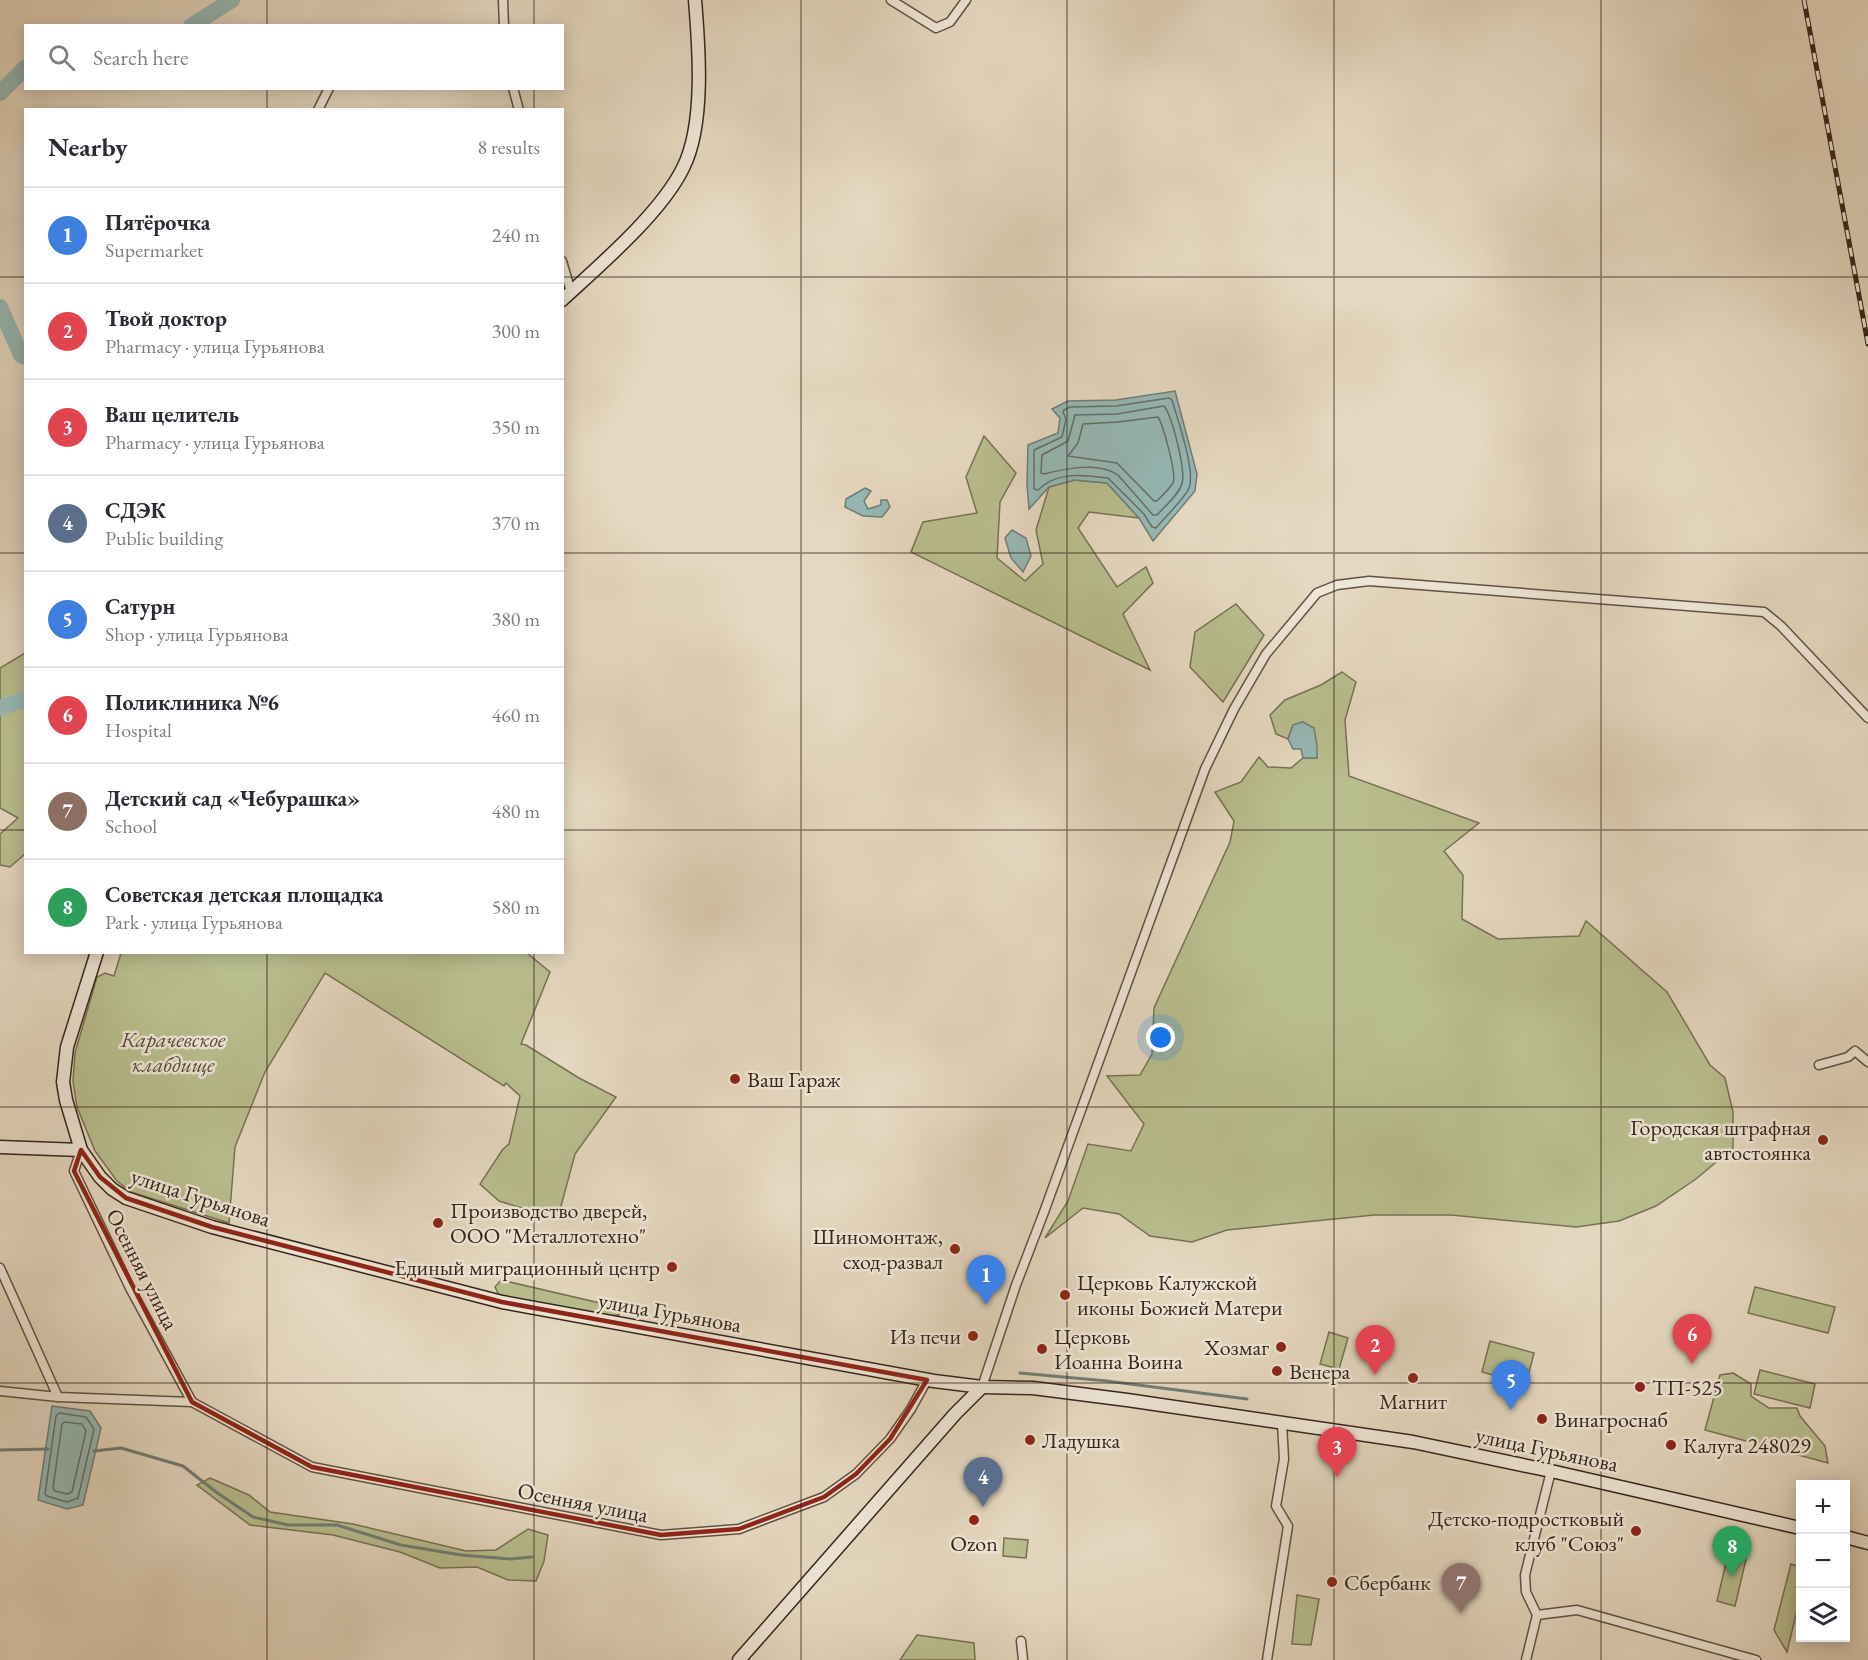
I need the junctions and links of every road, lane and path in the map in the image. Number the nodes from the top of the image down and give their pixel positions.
1 (503, 0) edge
2 (696, 0) edge
3 (891, 0) edge
4 (966, 0) edge
5 (504, 24) edge
6 (328, 90) edge
7 (514, 90) edge
8 (319, 108) edge
9 (518, 108) edge
10 (564, 275) edge
11 (567, 296) edge
12 (1868, 718) edge
13 (96, 954) edge
14 (1868, 1062) edge
15 (1819, 1065) dead end
16 (0, 1147) edge
17 (81, 1150) junction
18 (0, 1268) edge
19 (927, 1380) junction
20 (982, 1387) junction
21 (0, 1391) edge
22 (58, 1397) junction
23 (192, 1402) junction
24 (1282, 1423) junction
25 (1551, 1471) junction
26 (1796, 1527) edge
27 (1850, 1539) edge
28 (1868, 1543) edge
29 (1537, 1615) junction
30 (1021, 1641) dead end
31 (739, 1660) edge
32 (1023, 1660) edge
33 (1267, 1660) edge
34 (1526, 1660) edge
35 (1756, 1660) edge

1 - 5 street
2 - 11 street
3 - 4 street
6 - 8 street
7 - 9 street
10 - 11 street
12 - 20 street
13 - 17 street, улица Гурьянова
14 - 15 street
16 - 17 street
17 - 19 street, улица Гурьянова
17 - 23 street, Осенняя улица
18 - 22 street
19 - 20 street, улица Гурьянова
19 - 23 street, Осенняя улица
20 - 24 street, улица Гурьянова
20 - 31 street
21 - 22 street, Осенняя улица
22 - 23 street, Осенняя улица
24 - 25 street, улица Гурьянова
24 - 33 street
25 - 26 street, улица Гурьянова
25 - 29 street
27 - 28 street
29 - 34 street
29 - 35 street
30 - 32 street

